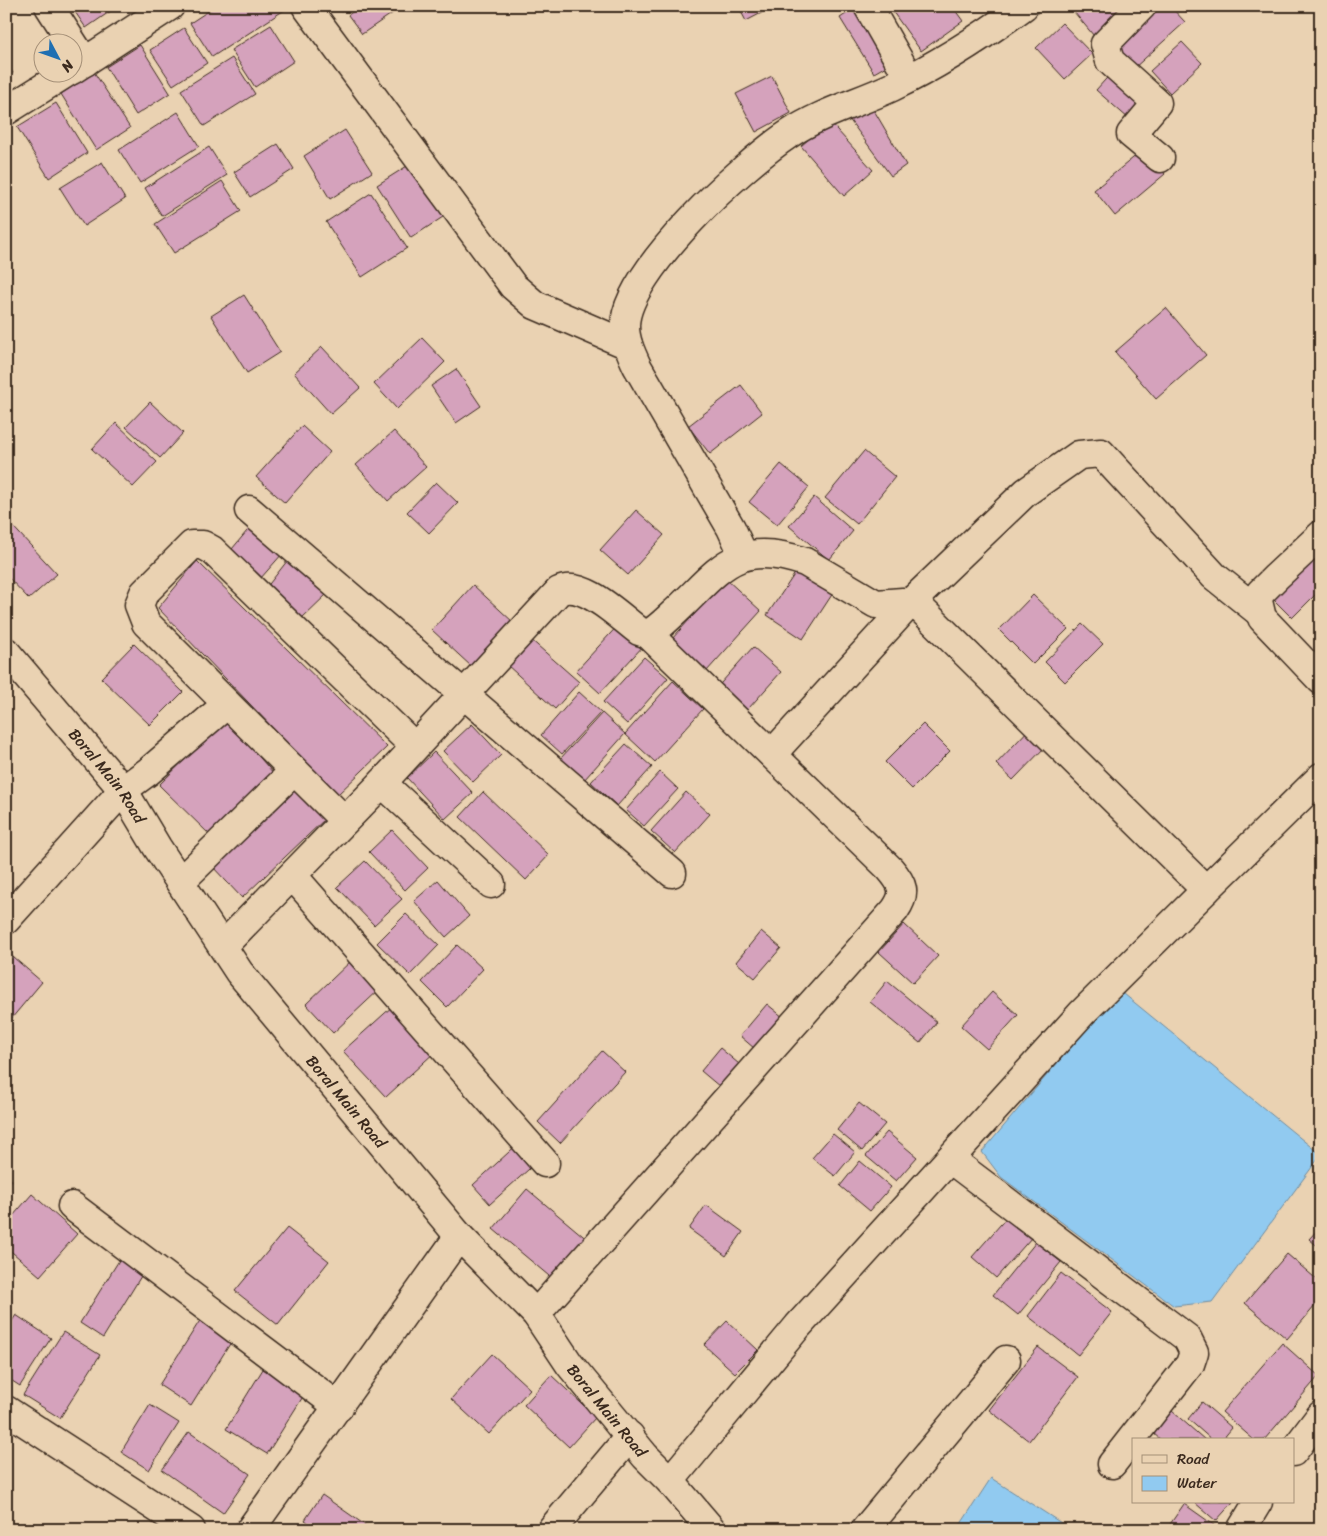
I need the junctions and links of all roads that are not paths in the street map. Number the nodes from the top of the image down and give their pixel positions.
1 (49, 6) edge
2 (170, 6) edge
3 (306, 6) edge
4 (868, 6) edge
5 (1024, 6) edge
6 (1142, 6) edge
7 (60, 32) edge
8 (82, 63) edge
9 (909, 78) junction
10 (53, 82) edge
11 (6, 111) edge
12 (1160, 158) dead end
13 (628, 345) junction
14 (249, 510) dead end
15 (1321, 535) edge
16 (744, 556) junction
17 (910, 603) junction
18 (1259, 612) junction
19 (648, 634) junction
20 (6, 652) edge
21 (1321, 680) edge
22 (462, 694) junction
23 (227, 704) junction
24 (414, 746) junction
25 (772, 754) junction
26 (294, 771) junction
27 (1321, 777) edge
28 (382, 783) junction
29 (123, 790) junction
30 (344, 820) junction
31 (672, 873) dead end
32 (293, 876) junction
33 (180, 882) junction
34 (492, 884) dead end
35 (1206, 890) junction
36 (6, 920) edge
37 (223, 946) junction
38 (950, 1159) junction
39 (545, 1163) dead end
40 (72, 1206) dead end
41 (459, 1236) junction
42 (536, 1314) junction
43 (1006, 1360) dead end
44 (338, 1407) junction
45 (6, 1410) edge
46 (1321, 1415) edge
47 (630, 1436) junction
48 (1132, 1438) edge
49 (1132, 1438) edge
50 (1294, 1451) edge
51 (1112, 1464) dead end
52 (670, 1480) junction
53 (1257, 1504) edge
54 (191, 1530) edge
55 (250, 1530) edge
56 (552, 1530) edge
57 (712, 1530) edge
58 (865, 1530) edge
59 (1241, 1530) edge

1 - 7 street
2 - 8 street
3 - 13 street
4 - 9 street
5 - 9 street
6 - 12 street
9 - 13 street
10 - 11 street
13 - 16 street
14 - 22 street
15 - 18 street
16 - 17 street
16 - 19 street
17 - 18 street
17 - 25 street
17 - 35 street
18 - 21 street
19 - 22 street
19 - 25 street
20 - 29 street, Boral Main Road
22 - 24 street
22 - 31 street
23 - 24 street
23 - 26 street
23 - 29 street
24 - 28 street
25 - 42 street
26 - 30 street
26 - 33 street
27 - 35 street
28 - 30 street
28 - 34 street
29 - 33 street, Boral Main Road
29 - 36 street
30 - 32 street
32 - 37 street
32 - 39 street
33 - 37 street, Boral Main Road
35 - 38 street
37 - 41 street, Boral Main Road
38 - 49 street
38 - 52 street
40 - 44 street
41 - 42 street, Boral Main Road
41 - 44 street
42 - 47 street, Boral Main Road
43 - 58 street
44 - 55 street
45 - 54 street
46 - 50 street
47 - 52 street, Boral Main Road
47 - 56 street
48 - 51 street
52 - 57 street, Boral Main Road
53 - 59 street

